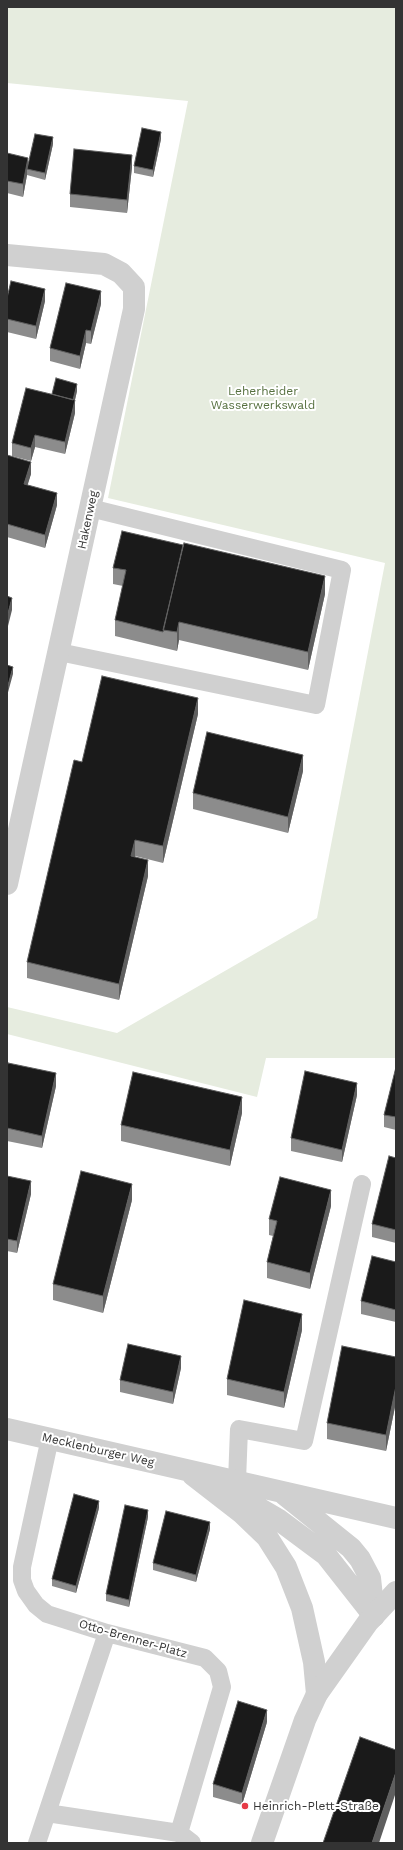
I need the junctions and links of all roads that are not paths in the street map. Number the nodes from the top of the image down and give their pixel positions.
1 (7, 255) edge
2 (90, 508) junction
3 (59, 652) junction
4 (7, 884) edge
5 (362, 1184) dead end
6 (7, 1429) edge
7 (50, 1438) junction
8 (189, 1471) junction
9 (237, 1481) junction
10 (280, 1490) junction
11 (396, 1518) edge
12 (396, 1592) edge
13 (396, 1604) edge
14 (374, 1616) junction
15 (107, 1633) junction
16 (317, 1694) junction
17 (47, 1813) junction
18 (186, 1838) edge
19 (37, 1843) edge
20 (262, 1843) edge

1 - 2 street, Hakenweg
2 - 3 street, Hakenweg
2 - 3 lane
3 - 4 street, Hakenweg
5 - 9 lane
6 - 7 street, Mecklenburger Weg
7 - 8 street, Mecklenburger Weg
7 - 15 lane, Otto-Brenner-Platz
8 - 9 street, Mecklenburger Weg
8 - 14 street, Mecklenburger Weg
8 - 16 street, Mecklenburger Weg
9 - 10 street, Mecklenburger Weg
10 - 11 street, Mecklenburger Weg
10 - 14 street, Mecklenburger Weg
12 - 14 street
13 - 14 street
14 - 16 street
15 - 17 lane
15 - 18 lane, Otto-Brenner-Platz
16 - 20 street
17 - 18 lane
17 - 19 lane

